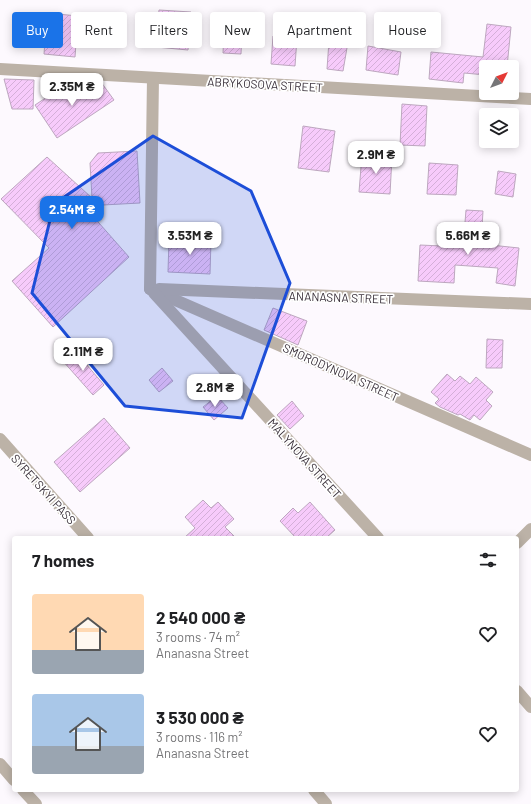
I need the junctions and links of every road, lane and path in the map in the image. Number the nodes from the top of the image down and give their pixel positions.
1 (0, 69) edge
2 (153, 78) junction
3 (531, 99) edge
4 (150, 289) junction
5 (531, 304) edge
6 (0, 439) edge
7 (531, 455) edge
8 (531, 530) edge
9 (86, 536) edge
10 (376, 536) edge
11 (519, 541) edge
12 (519, 693) edge
13 (531, 707) edge
14 (0, 764) edge
15 (12, 778) edge
16 (25, 792) edge
17 (316, 792) edge
18 (36, 804) edge
19 (326, 804) edge

1 - 2 street, ABRYKOSOVA STREET
2 - 3 street, ABRYKOSOVA STREET
2 - 4 street
4 - 5 street, ANANASNA STREET
4 - 7 street, SMORODYNOVA STREET
4 - 10 street, MALYNOVA STREET
6 - 9 street, SYRETSKYI PASS
8 - 11 street
12 - 13 street
14 - 15 street
16 - 18 street
17 - 19 street

